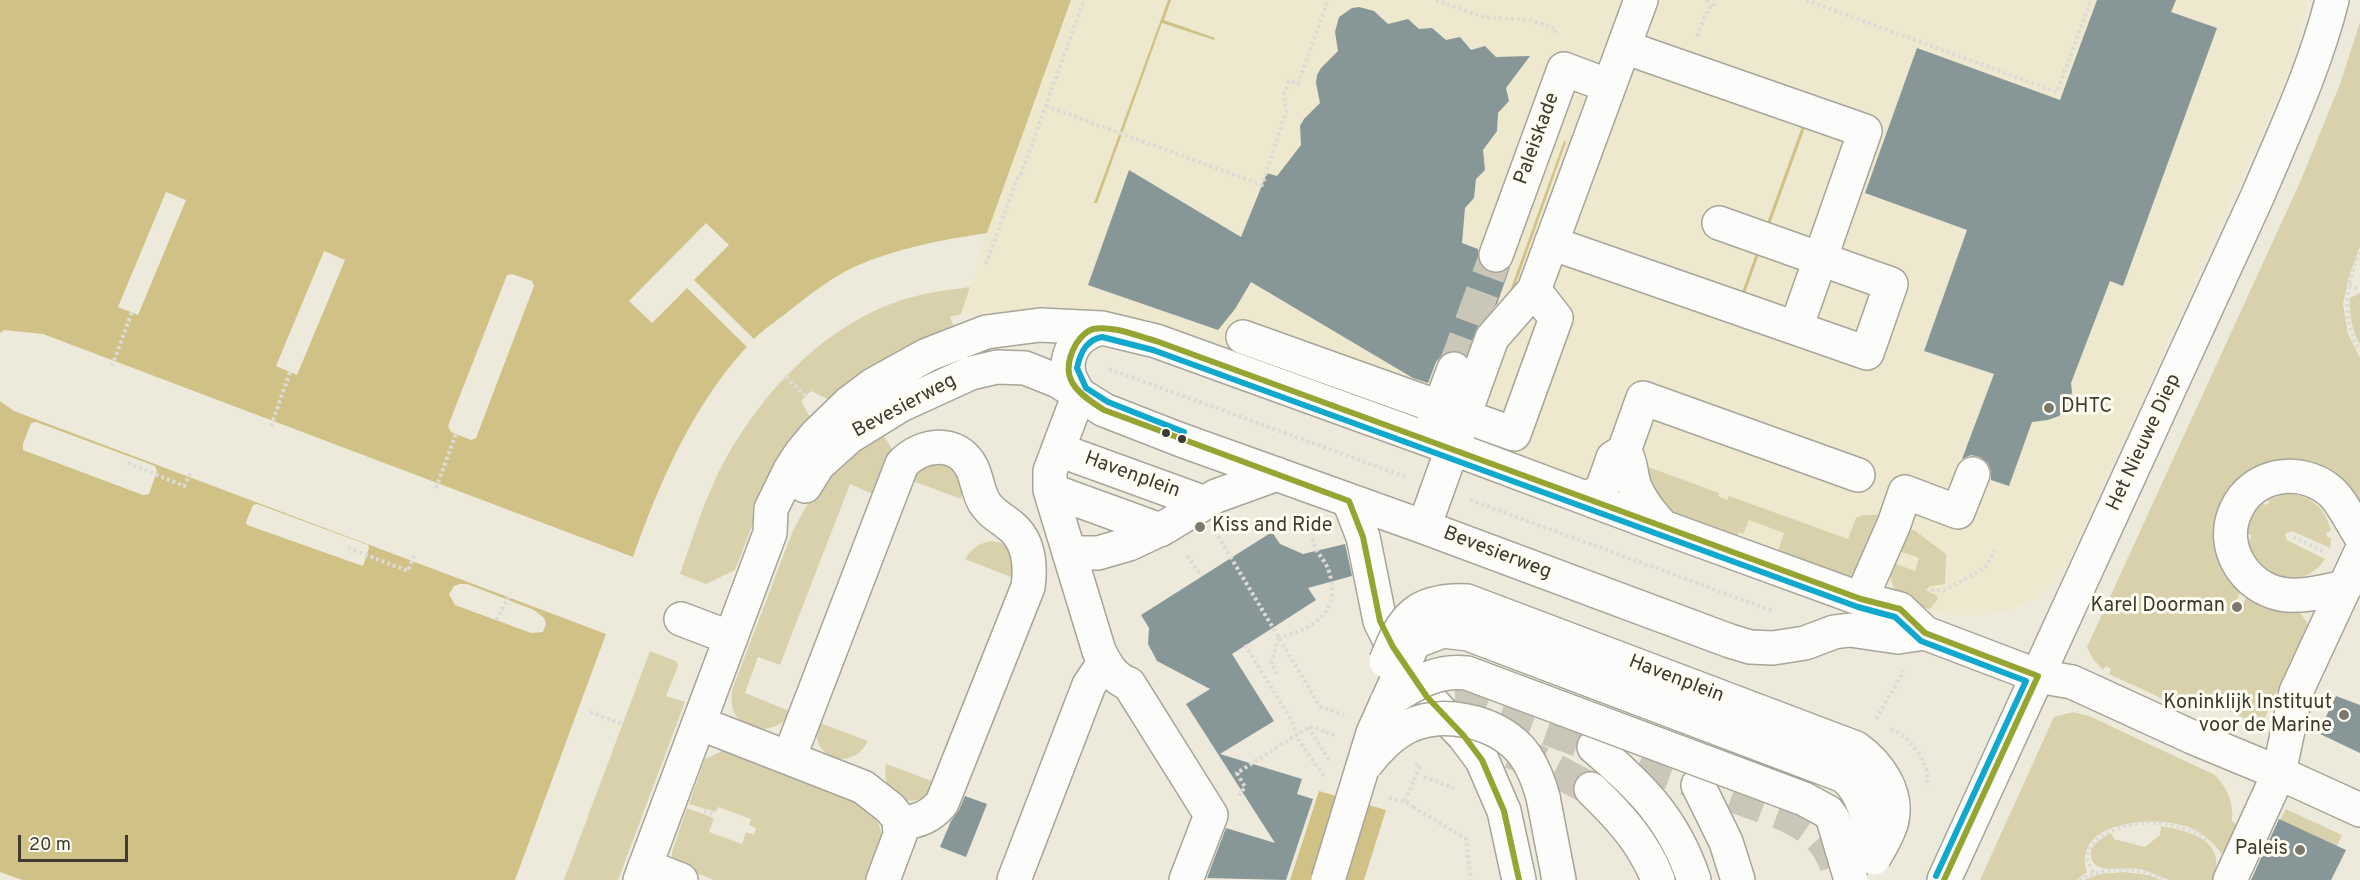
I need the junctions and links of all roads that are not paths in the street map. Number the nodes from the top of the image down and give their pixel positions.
1 (1641, 0) edge
2 (2332, 0) edge
3 (1624, 47) junction
4 (1609, 86) junction
5 (1719, 223) dead end
6 (1551, 243) junction
7 (1496, 255) tunnel mouth
8 (1820, 258) junction
9 (1534, 290) junction
10 (1102, 328) junction
11 (1796, 328) junction
12 (1243, 337) dead end
13 (1454, 369) tunnel mouth
14 (1078, 394) junction
15 (1452, 412) junction
16 (1452, 448) junction
17 (1059, 450) junction
18 (1624, 451) junction
19 (1277, 474) junction
20 (1973, 474) dead end
21 (1858, 475) dead end
22 (1050, 490) junction
23 (1588, 499) junction
24 (1349, 501) junction
25 (1205, 503) junction
26 (1424, 527) junction
27 (1663, 527) junction
28 (1160, 530) junction
29 (770, 533) junction
30 (2360, 535) edge
31 (1069, 553) junction
32 (2360, 555) edge
33 (2345, 587) junction
34 (1861, 598) junction
35 (681, 619) dead end
36 (1925, 633) junction
37 (731, 638) junction
38 (1101, 652) junction
39 (2038, 676) junction
40 (699, 723) junction
41 (1359, 724) junction
42 (1594, 747) dead end
43 (789, 758) junction
44 (1363, 768) junction
45 (2279, 773) junction
46 (1698, 785) dead end
47 (1591, 789) tunnel mouth
48 (2360, 810) edge
49 (900, 823) junction
50 (643, 873) edge
51 (1863, 873) edge
52 (681, 880) edge
53 (883, 880) edge
54 (1014, 880) edge
55 (1186, 880) edge
56 (1328, 880) edge
57 (1519, 880) edge
58 (1558, 880) edge
59 (1658, 880) edge
60 (1694, 880) edge
61 (1738, 880) edge
62 (1944, 880) edge
63 (2230, 880) edge

1 - 3 street
2 - 39 street, Het Nieuwe Diep
3 - 4 street
3 - 8 street
4 - 6 street
4 - 7 street, Paleiskade
5 - 8 street
6 - 9 street
6 - 11 street
8 - 11 street
8 - 11 street
9 - 15 street
9 - 15 street
10 - 14 street
10 - 16 street, Bevesierweg
10 - 29 street, Bevesierweg
12 - 15 street
13 - 15 street
14 - 17 street, Havenplein
14 - 19 street, Bevesierweg
14 - 29 street, Bevesierweg
15 - 16 street
16 - 23 street, Bevesierweg
16 - 26 street
17 - 22 street, Havenplein
17 - 25 street, Havenplein
18 - 21 street
18 - 23 street
18 - 27 street
19 - 24 street, Bevesierweg
19 - 25 street, Havenplein
20 - 34 street
22 - 28 street, Havenplein
22 - 31 street, Havenplein
23 - 27 street, Bevesierweg
24 - 26 street, Bevesierweg
24 - 57 street
25 - 28 street, Havenplein
26 - 36 street, Bevesierweg
27 - 34 street, Bevesierweg
28 - 31 street, Havenplein
29 - 37 street, Bevesierweg
30 - 33 street
31 - 38 street, Havenplein
32 - 33 street
33 - 45 street
34 - 36 street, Bevesierweg
35 - 37 street
36 - 39 street, Bevesierweg
37 - 40 street, Bevesierweg
38 - 54 street
38 - 55 street
39 - 45 street, Bevesierweg
39 - 62 street, Het Nieuwe Diep
40 - 43 street
40 - 50 street, Bevesierweg
41 - 44 street, Havenplein, bridge
41 - 51 street, Havenplein, bridge
41 - 51 street, Havenplein, bridge
42 - 60 street
43 - 49 street
43 - 49 street
44 - 56 street, Havenplein, bridge
44 - 58 street, Havenplein, bridge
45 - 48 street, Bevesierweg
45 - 63 street
46 - 61 street
47 - 59 street
49 - 53 street
50 - 52 street

